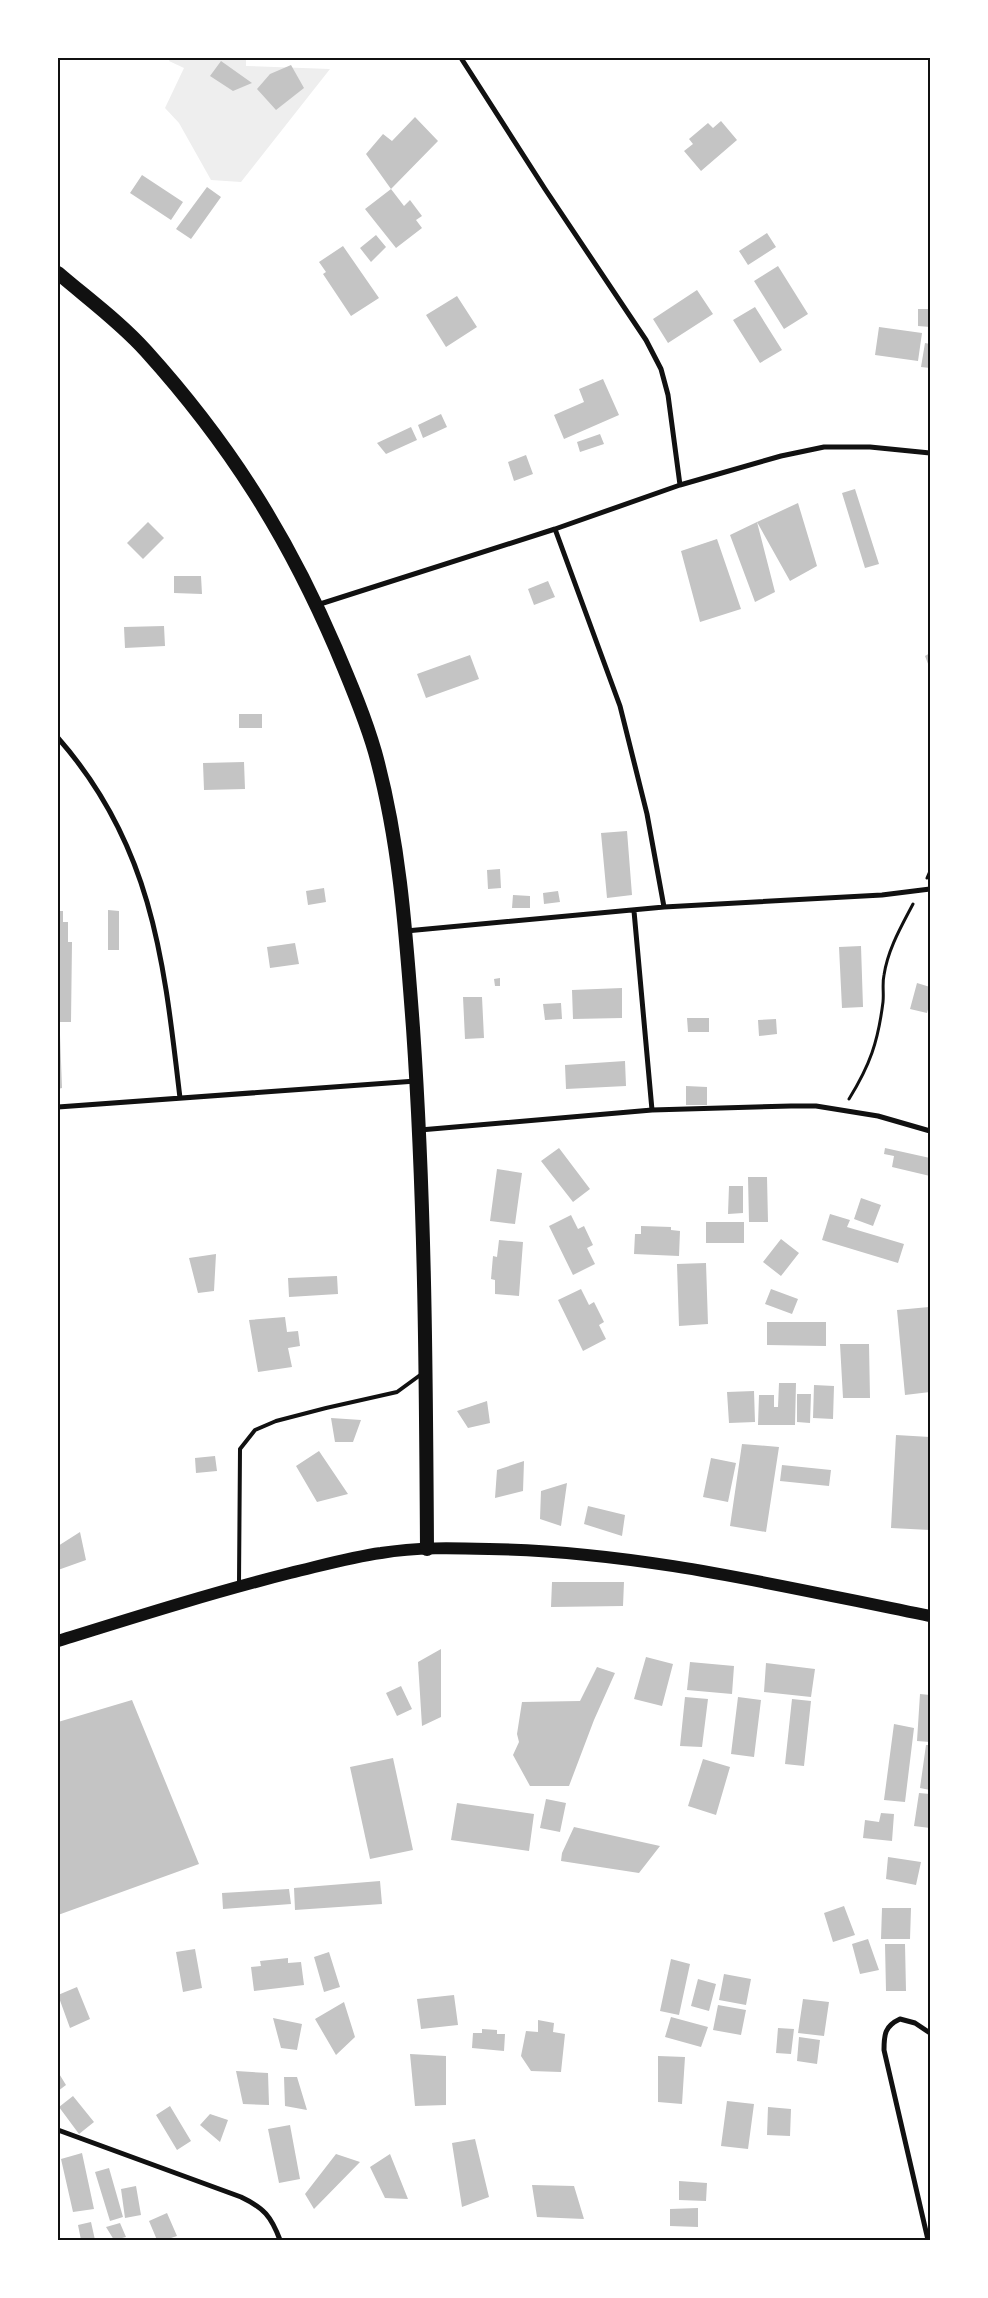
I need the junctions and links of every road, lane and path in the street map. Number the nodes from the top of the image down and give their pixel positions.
1 (462, 58) edge
2 (58, 273) edge
3 (930, 454) edge
4 (680, 485) junction
5 (555, 529) junction
6 (317, 605) junction
7 (58, 738) edge
8 (930, 889) edge
9 (920, 891) junction
10 (664, 907) junction
11 (634, 911) junction
12 (405, 931) junction
13 (416, 1081) junction
14 (180, 1098) junction
15 (58, 1107) edge
16 (652, 1110) junction
17 (842, 1110) junction
18 (419, 1130) junction
19 (930, 1131) edge
20 (426, 1370) junction
21 (427, 1549) junction
22 (239, 1586) junction
23 (930, 1616) edge
24 (58, 1641) edge
25 (930, 2033) edge
26 (58, 2130) edge
27 (280, 2240) edge
28 (928, 2240) edge

1 - 4 street
2 - 6 highway
3 - 4 street
4 - 5 street
5 - 6 street
5 - 10 street
6 - 12 highway
7 - 14 street
8 - 9 street
9 - 10 street
9 - 17 path
10 - 11 street
11 - 12 street
11 - 16 street
12 - 13 highway
13 - 14 street
13 - 18 highway
14 - 15 street
16 - 17 street
16 - 18 street
17 - 19 street
18 - 20 highway
20 - 21 highway
20 - 22 lane
21 - 22 main road
21 - 23 main road
22 - 24 main road
25 - 28 street
26 - 27 street

